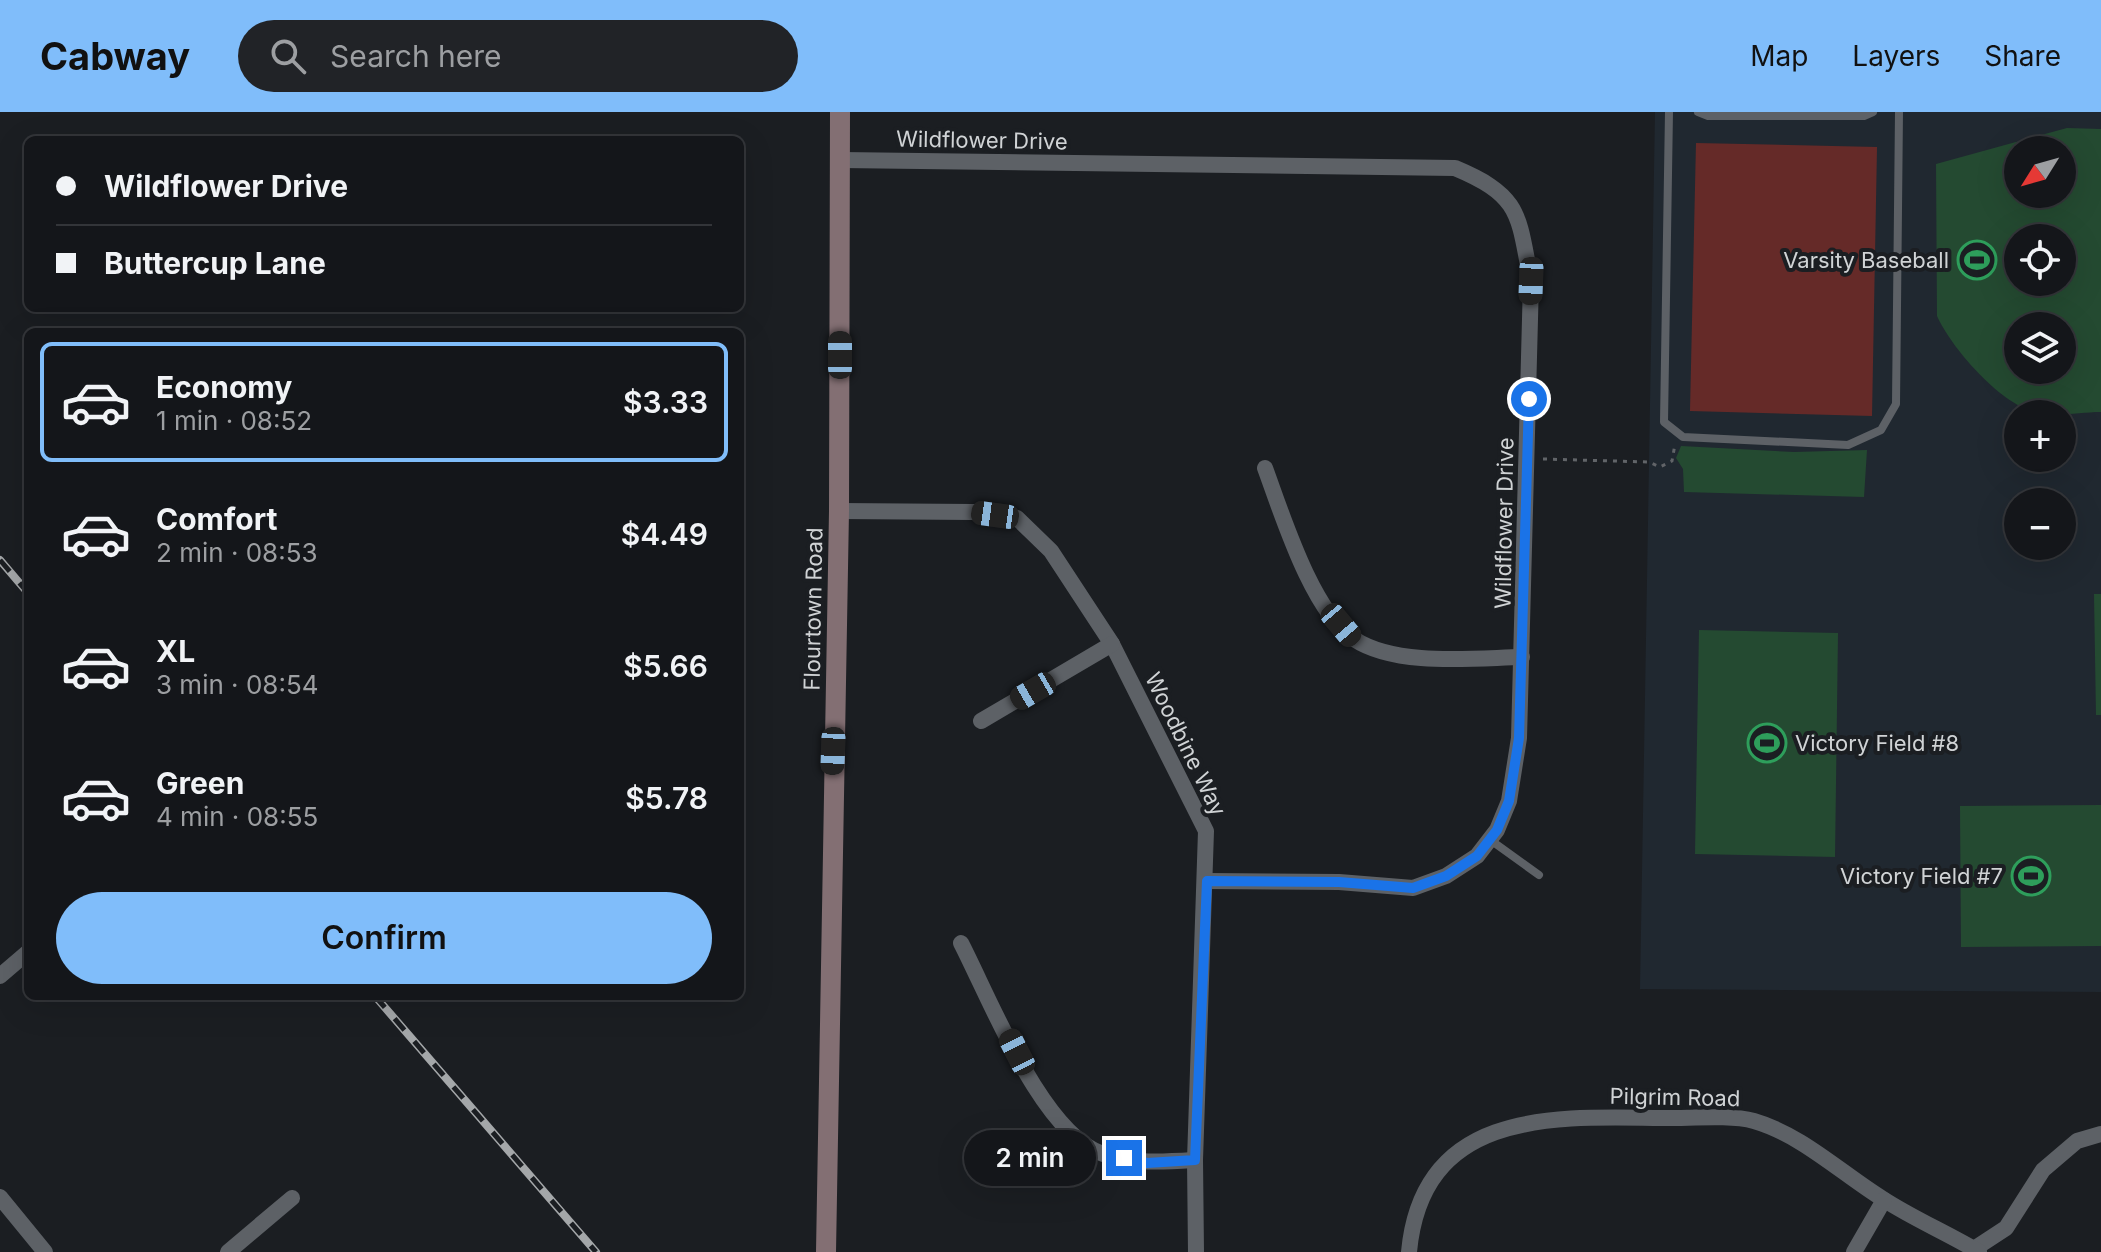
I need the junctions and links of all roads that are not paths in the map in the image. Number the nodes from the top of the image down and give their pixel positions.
1 (840, 112) edge
2 (1669, 112) edge
3 (1698, 112) edge
4 (1873, 112) edge
5 (1899, 112) edge
6 (841, 160) junction
7 (1265, 468) dead end
8 (839, 511) junction
9 (1112, 644) junction
10 (1522, 657) junction
11 (981, 721) dead end
12 (1489, 839) junction
13 (1539, 875) dead end
14 (1207, 881) junction
15 (961, 943) dead end
16 (24, 955) edge
17 (0, 976) edge
18 (2101, 1134) edge
19 (1195, 1160) junction
20 (0, 1197) edge
21 (292, 1198) dead end
22 (1884, 1200) junction
23 (1976, 1251) edge
24 (45, 1252) edge
25 (228, 1252) edge
26 (826, 1252) edge
27 (1196, 1252) edge
28 (1409, 1252) edge
29 (1854, 1252) edge

1 - 6 main road, Flourtown Road
2 - 5 lane
3 - 4 lane
6 - 8 main road, Flourtown Road
6 - 10 street, Wildflower Drive
7 - 10 street
8 - 9 street, Woodbine Way
8 - 26 main road, Flourtown Road
9 - 11 street
9 - 14 street, Woodbine Way
10 - 12 street, Wildflower Drive
12 - 13 lane
12 - 14 street, Wildflower Drive
14 - 19 street, Woodbine Way
15 - 19 street
16 - 17 street
18 - 23 street
19 - 27 street, Woodbine Way
20 - 24 street
21 - 25 street
22 - 23 street, Pilgrim Road
22 - 28 street, Pilgrim Road
22 - 29 street

